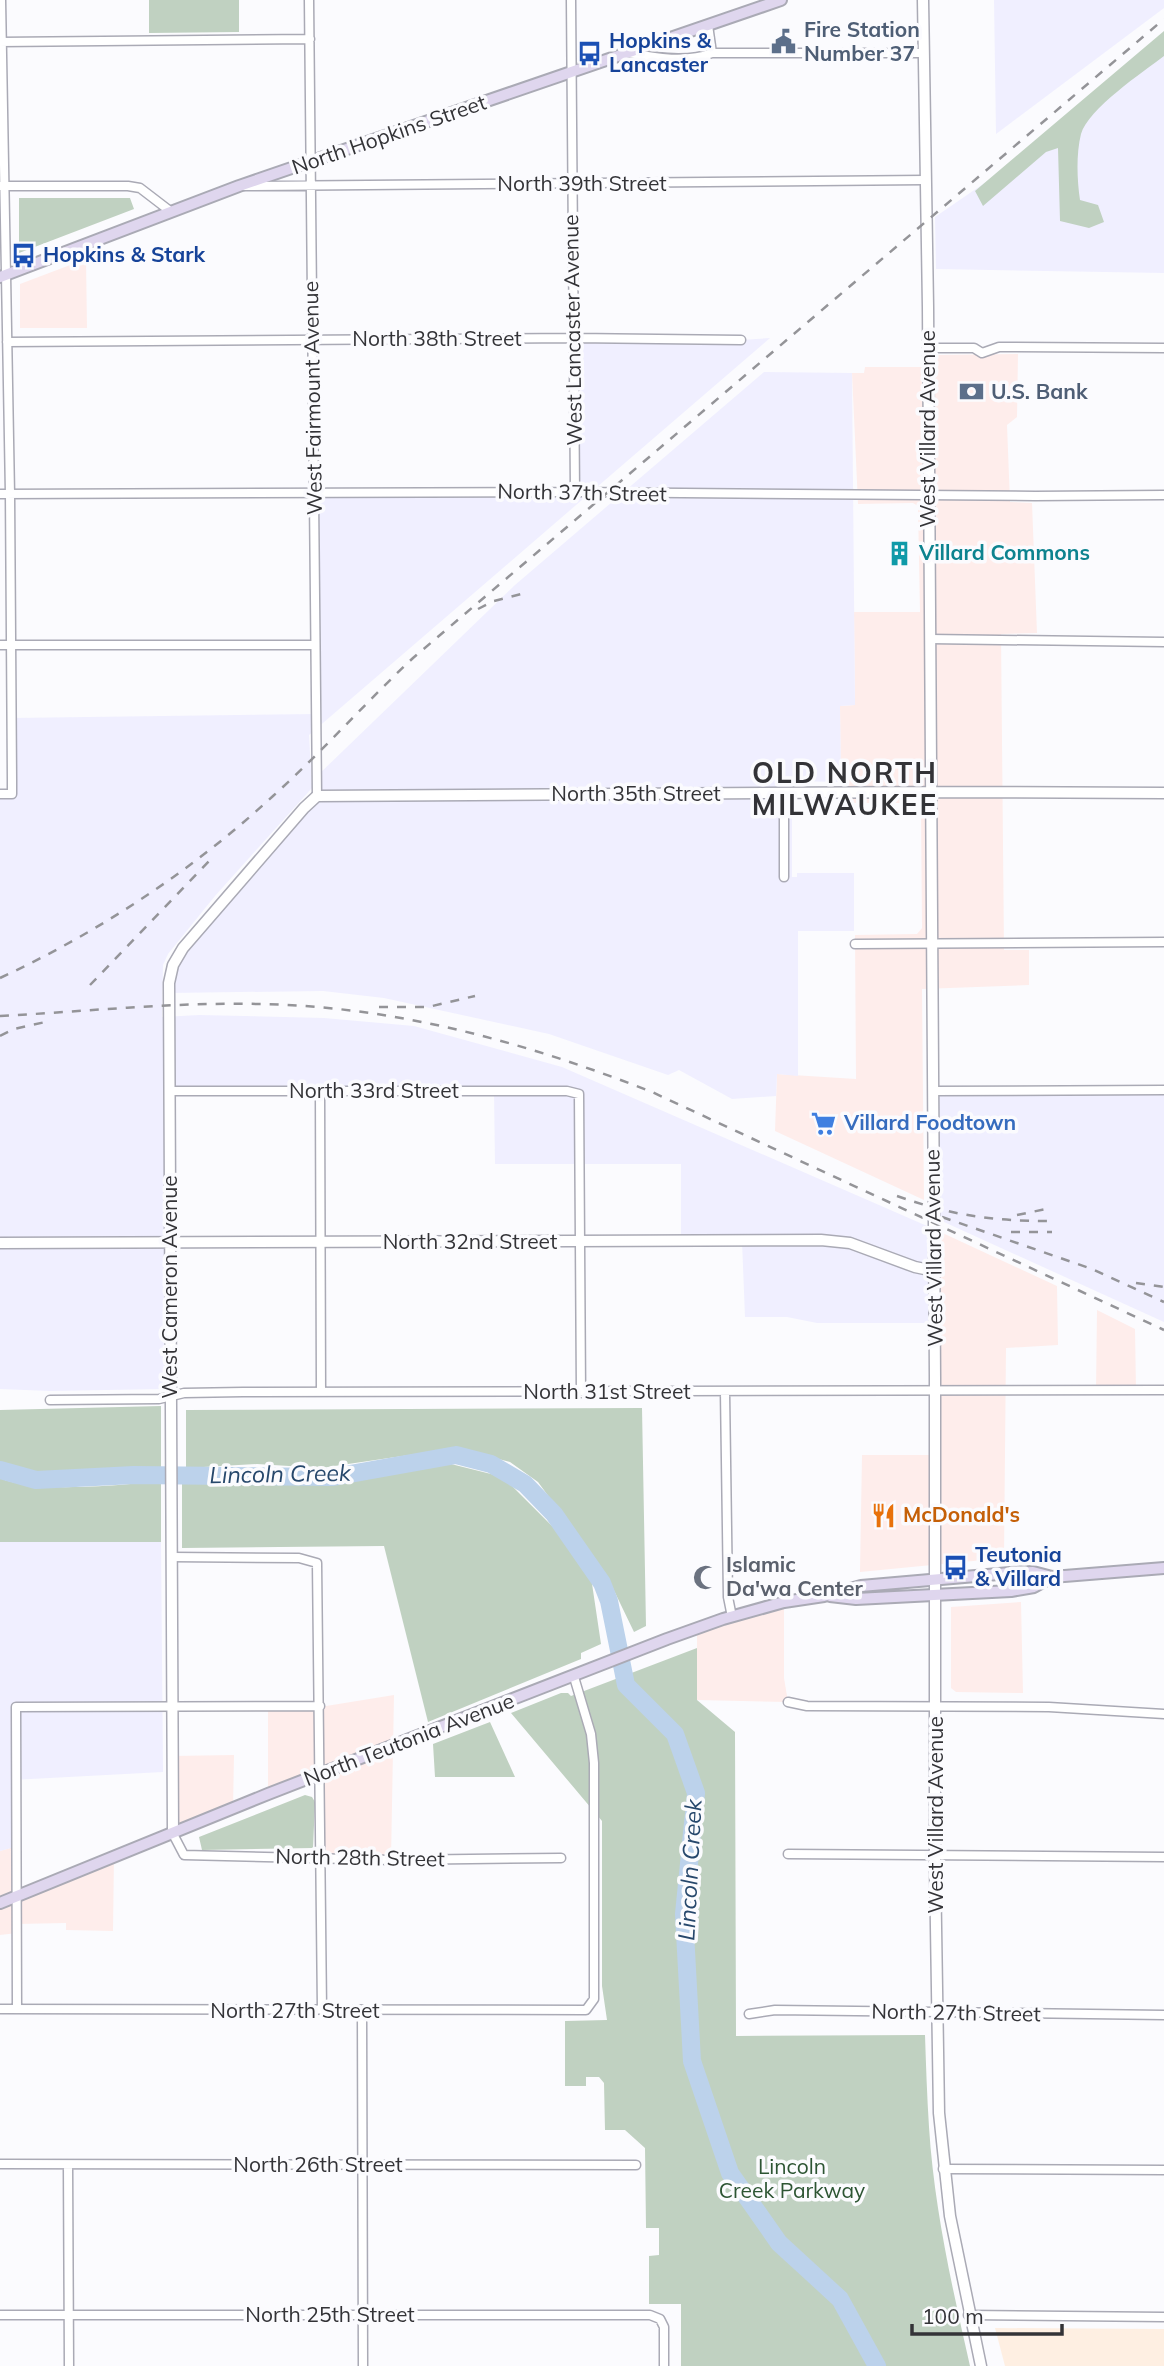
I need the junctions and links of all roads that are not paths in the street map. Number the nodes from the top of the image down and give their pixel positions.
1 (1, 0) edge
2 (309, 0) edge
3 (571, 0) edge
4 (781, 0) edge
5 (923, 0) edge
6 (708, 25) junction
7 (310, 39) junction
8 (1, 42) edge
9 (627, 53) junction
10 (712, 53) junction
11 (924, 53) junction
12 (571, 71) junction
13 (311, 162) junction
14 (925, 180) junction
15 (572, 184) junction
16 (311, 185) junction
17 (2, 186) edge
18 (239, 186) junction
19 (170, 211) junction
20 (3, 276) edge
21 (575, 338) junction
22 (312, 340) junction
23 (741, 340) dead end
24 (7, 342) junction
25 (927, 348) junction
26 (1164, 348) edge
27 (314, 492) junction
28 (575, 492) junction
29 (0, 494) edge
30 (10, 494) junction
31 (928, 495) junction
32 (1164, 495) edge
33 (930, 639) junction
34 (1164, 642) edge
35 (0, 645) edge
36 (11, 645) junction
37 (314, 645) junction
38 (932, 792) junction
39 (784, 793) junction
40 (1164, 793) edge
41 (0, 794) edge
42 (317, 796) junction
43 (784, 877) dead end
44 (1164, 942) edge
45 (931, 943) junction
46 (855, 944) dead end
47 (1164, 1090) edge
48 (169, 1091) junction
49 (320, 1091) junction
50 (933, 1091) junction
51 (171, 1242) junction
52 (321, 1242) junction
53 (582, 1242) junction
54 (0, 1243) edge
55 (934, 1271) junction
56 (935, 1390) junction
57 (1164, 1390) edge
58 (321, 1392) junction
59 (725, 1392) junction
60 (581, 1393) junction
61 (171, 1395) junction
62 (50, 1400) dead end
63 (172, 1557) junction
64 (1164, 1568) edge
65 (1052, 1577) junction
66 (934, 1578) junction
67 (824, 1596) junction
68 (935, 1596) junction
69 (732, 1617) junction
70 (578, 1676) junction
71 (788, 1702) dead end
72 (320, 1706) junction
73 (935, 1706) junction
74 (172, 1708) junction
75 (1164, 1714) edge
76 (319, 1775) junction
77 (173, 1833) junction
78 (788, 1854) dead end
79 (936, 1855) junction
80 (1164, 1857) edge
81 (561, 1858) dead end
82 (321, 1859) junction
83 (17, 1896) junction
84 (0, 1903) edge
85 (0, 2009) edge
86 (17, 2009) junction
87 (322, 2010) junction
88 (362, 2011) junction
89 (937, 2012) junction
90 (749, 2014) dead end
91 (1164, 2015) edge
92 (0, 2164) edge
93 (68, 2165) junction
94 (363, 2165) junction
95 (636, 2165) dead end
96 (943, 2169) junction
97 (1164, 2170) edge
98 (0, 2315) edge
99 (69, 2315) junction
100 (363, 2315) junction
101 (968, 2315) junction
102 (1164, 2317) edge
103 (69, 2366) edge
104 (363, 2366) edge
105 (664, 2366) edge
106 (981, 2366) edge

1 - 8 street
2 - 7 street, West Fairmount Avenue
3 - 12 street, West Lancaster Avenue
4 - 6 main road, North Hopkins Street
5 - 11 street, West Villard Avenue
6 - 9 main road, North Hopkins Street
6 - 10 street
7 - 8 street
7 - 13 street, West Fairmount Avenue
8 - 17 street
9 - 10 street
9 - 12 main road, North Hopkins Street
10 - 11 street
11 - 14 street, West Villard Avenue
12 - 13 main road, North Hopkins Street
12 - 15 street, West Lancaster Avenue
13 - 16 street, West Fairmount Avenue
13 - 18 main road, North Hopkins Street
14 - 15 street, North 39th Street
14 - 25 street, West Villard Avenue
15 - 16 street, North 39th Street
15 - 21 street, West Lancaster Avenue
16 - 18 street, North 39th Street
16 - 22 street, West Fairmount Avenue
17 - 19 street
17 - 20 street
18 - 19 main road, North Hopkins Street
19 - 20 main road, North Hopkins Street
20 - 24 street
21 - 22 street, North 38th Street
21 - 23 street, North 38th Street
21 - 28 street, West Lancaster Avenue
22 - 24 street, North 38th Street
22 - 27 street, West Fairmount Avenue
24 - 30 street
25 - 26 street
25 - 31 street, West Villard Avenue
27 - 28 street, North 37th Street
27 - 30 street, North 37th Street
27 - 37 street, West Fairmount Avenue
28 - 31 street, North 37th Street
29 - 30 street, North 37th Street
30 - 36 street
31 - 32 street, North 37th Street
31 - 33 street, West Villard Avenue
33 - 34 street
33 - 38 street, West Villard Avenue
35 - 36 street
36 - 37 street
36 - 41 street
37 - 42 street, West Fairmount Avenue
38 - 39 street, North 35th Street
38 - 40 street, North 35th Street
38 - 45 street, West Villard Avenue
39 - 42 street, North 35th Street
39 - 43 street
42 - 48 street, West Cameron Avenue
44 - 45 street
45 - 46 street
45 - 50 street, West Villard Avenue
47 - 50 street
48 - 49 street, North 33rd Street
48 - 51 street, West Cameron Avenue
49 - 52 street
49 - 53 street, North 33rd Street
50 - 55 street, West Villard Avenue
51 - 52 street, North 32nd Street
51 - 54 street, North 32nd Street
51 - 61 street, West Cameron Avenue
52 - 53 street, North 32nd Street
52 - 58 street
53 - 55 street, North 32nd Street
53 - 60 street
55 - 56 street, West Villard Avenue
56 - 57 street, North 31st Street
56 - 59 street, North 31st Street
56 - 66 street, West Villard Avenue
58 - 60 street, North 31st Street
58 - 61 street, North 31st Street
59 - 60 street, North 31st Street
59 - 69 street
61 - 62 street, North 31st Street
61 - 63 street, West Cameron Avenue
63 - 72 street
63 - 74 street, West Cameron Avenue
64 - 65 main road, North Teutonia Avenue
65 - 66 main road, North Teutonia Avenue
65 - 68 main road, North Teutonia Avenue
66 - 67 main road, North Teutonia Avenue
66 - 68 street, West Villard Avenue
67 - 68 main road, North Teutonia Avenue
67 - 69 main road, North Teutonia Avenue
68 - 73 street, West Villard Avenue
69 - 70 main road, North Teutonia Avenue
70 - 76 main road, North Teutonia Avenue
70 - 88 street, North 27th Street
71 - 73 street
72 - 74 street
72 - 76 street
73 - 75 street
73 - 79 street, West Villard Avenue
74 - 77 street, West Cameron Avenue
74 - 83 street
76 - 77 main road, North Teutonia Avenue
76 - 82 street
77 - 82 street, North 28th Street
77 - 83 main road, North Teutonia Avenue
78 - 79 street
79 - 80 street
79 - 89 street, West Villard Avenue
81 - 82 street, North 28th Street
82 - 87 street
83 - 84 main road, North Teutonia Avenue
83 - 86 street
85 - 86 street, North 27th Street
86 - 87 street, North 27th Street
87 - 88 street, North 27th Street
88 - 94 street
89 - 90 street, North 27th Street
89 - 91 street, North 27th Street
89 - 96 street, West Villard Avenue
92 - 93 street, North 26th Street
93 - 94 street, North 26th Street
93 - 99 street
94 - 95 street, North 26th Street
94 - 100 street
96 - 97 street
96 - 101 street, West Villard Avenue
98 - 99 street, North 25th Street
99 - 100 street, North 25th Street
99 - 103 street
100 - 104 street
100 - 105 street, North 25th Street
101 - 102 street
101 - 106 street, West Villard Avenue

